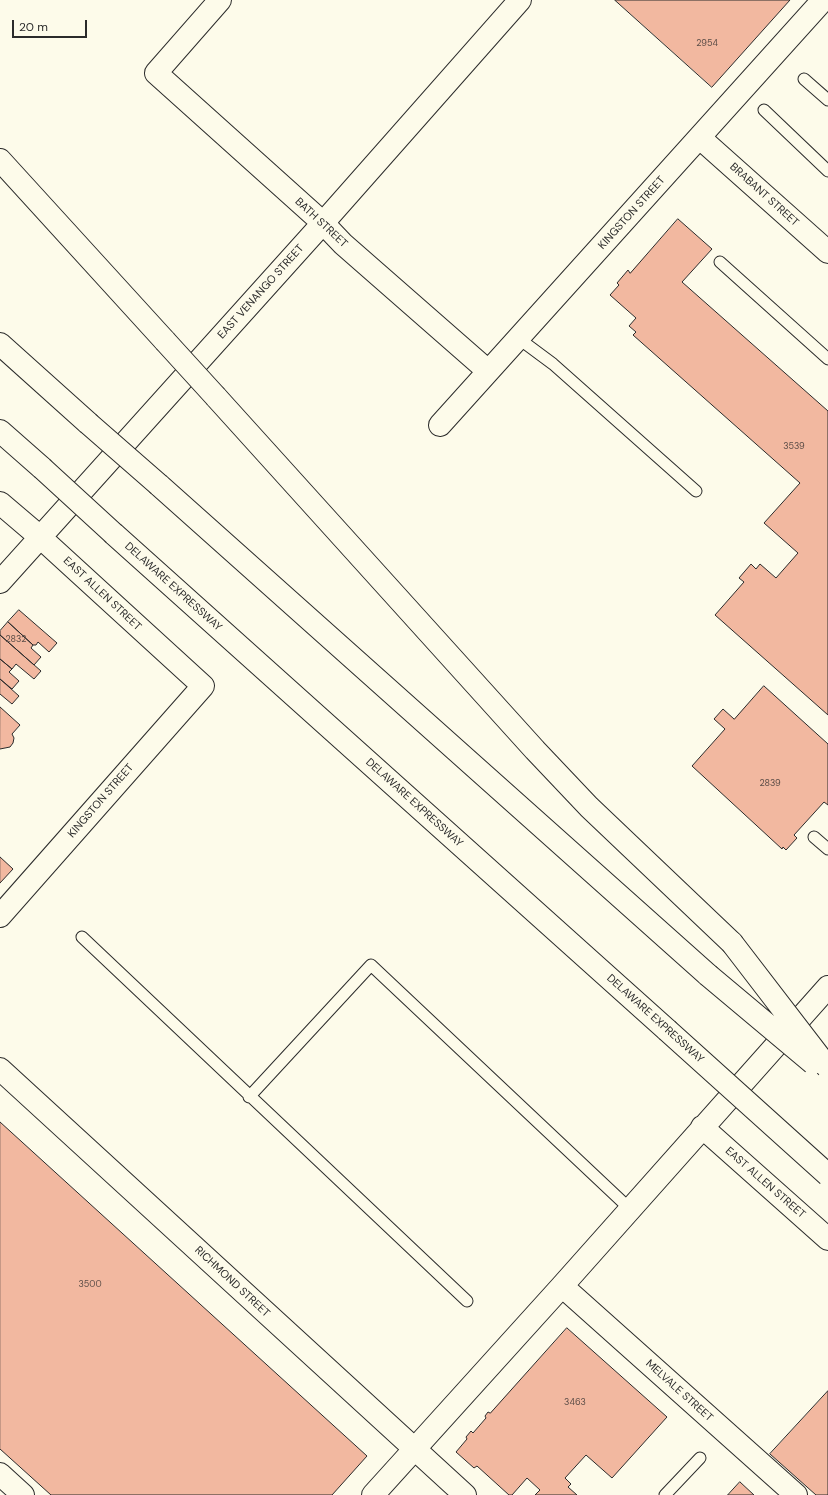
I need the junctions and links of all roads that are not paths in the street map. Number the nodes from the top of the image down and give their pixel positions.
1 (220, 0) edge
2 (520, 0) edge
3 (823, 0) edge
4 (804, 79) dead end
5 (828, 100) edge
6 (764, 110) dead end
7 (700, 138) junction
8 (0, 160) edge
9 (828, 171) edge
10 (323, 223) junction
11 (828, 252) edge
12 (720, 262) dead end
13 (518, 338) junction
14 (0, 344) edge
15 (828, 359) edge
16 (488, 371) junction
17 (440, 425) dead end
18 (0, 431) edge
19 (696, 491) dead end
20 (0, 503) edge
21 (40, 537) junction
22 (0, 582) edge
23 (203, 686) joint
24 (814, 837) dead end
25 (828, 849) edge
26 (0, 916) edge
27 (82, 937) dead end
28 (828, 987) edge
29 (828, 1068) edge
30 (0, 1069) edge
31 (828, 1076) edge
32 (249, 1097) junction
33 (702, 1127) junction
34 (828, 1175) edge
35 (630, 1209) junction
36 (828, 1239) edge
37 (562, 1286) junction
38 (467, 1301) dead end
39 (414, 1449) junction
40 (700, 1458) dead end
41 (0, 1474) edge
42 (23, 1495) edge
43 (374, 1495) edge
44 (465, 1495) edge
45 (665, 1495) edge
46 (796, 1495) edge

1 - 10 main road, BATH STREET
2 - 10 main road, EAST VENANGO STREET
3 - 7 main road, KINGSTON STREET
4 - 5 lane
6 - 9 lane
7 - 11 main road, BRABANT STREET
7 - 13 main road, KINGSTON STREET
8 - 29 main road, bridge
10 - 16 main road, BATH STREET
10 - 21 main road, EAST VENANGO STREET
12 - 15 lane
13 - 16 main road, KINGSTON STREET
13 - 19 lane
14 - 31 main road, bridge
16 - 17 main road, KINGSTON STREET
18 - 34 main road, DELAWARE EXPRESSWAY, bridge
20 - 21 main road, EAST ALLEN STREET
21 - 22 main road, EAST VENANGO STREET
21 - 23 main road, EAST ALLEN STREET
23 - 26 main road, KINGSTON STREET
24 - 25 lane
27 - 32 lane
28 - 33 main road
30 - 39 main road, RICHMOND STREET
32 - 35 lane
32 - 38 lane
33 - 35 main road
33 - 36 main road, EAST ALLEN STREET
35 - 37 main road
37 - 39 main road
37 - 46 main road, MELVALE STREET
39 - 43 main road
39 - 44 main road, RICHMOND STREET
40 - 45 lane
41 - 42 main road

